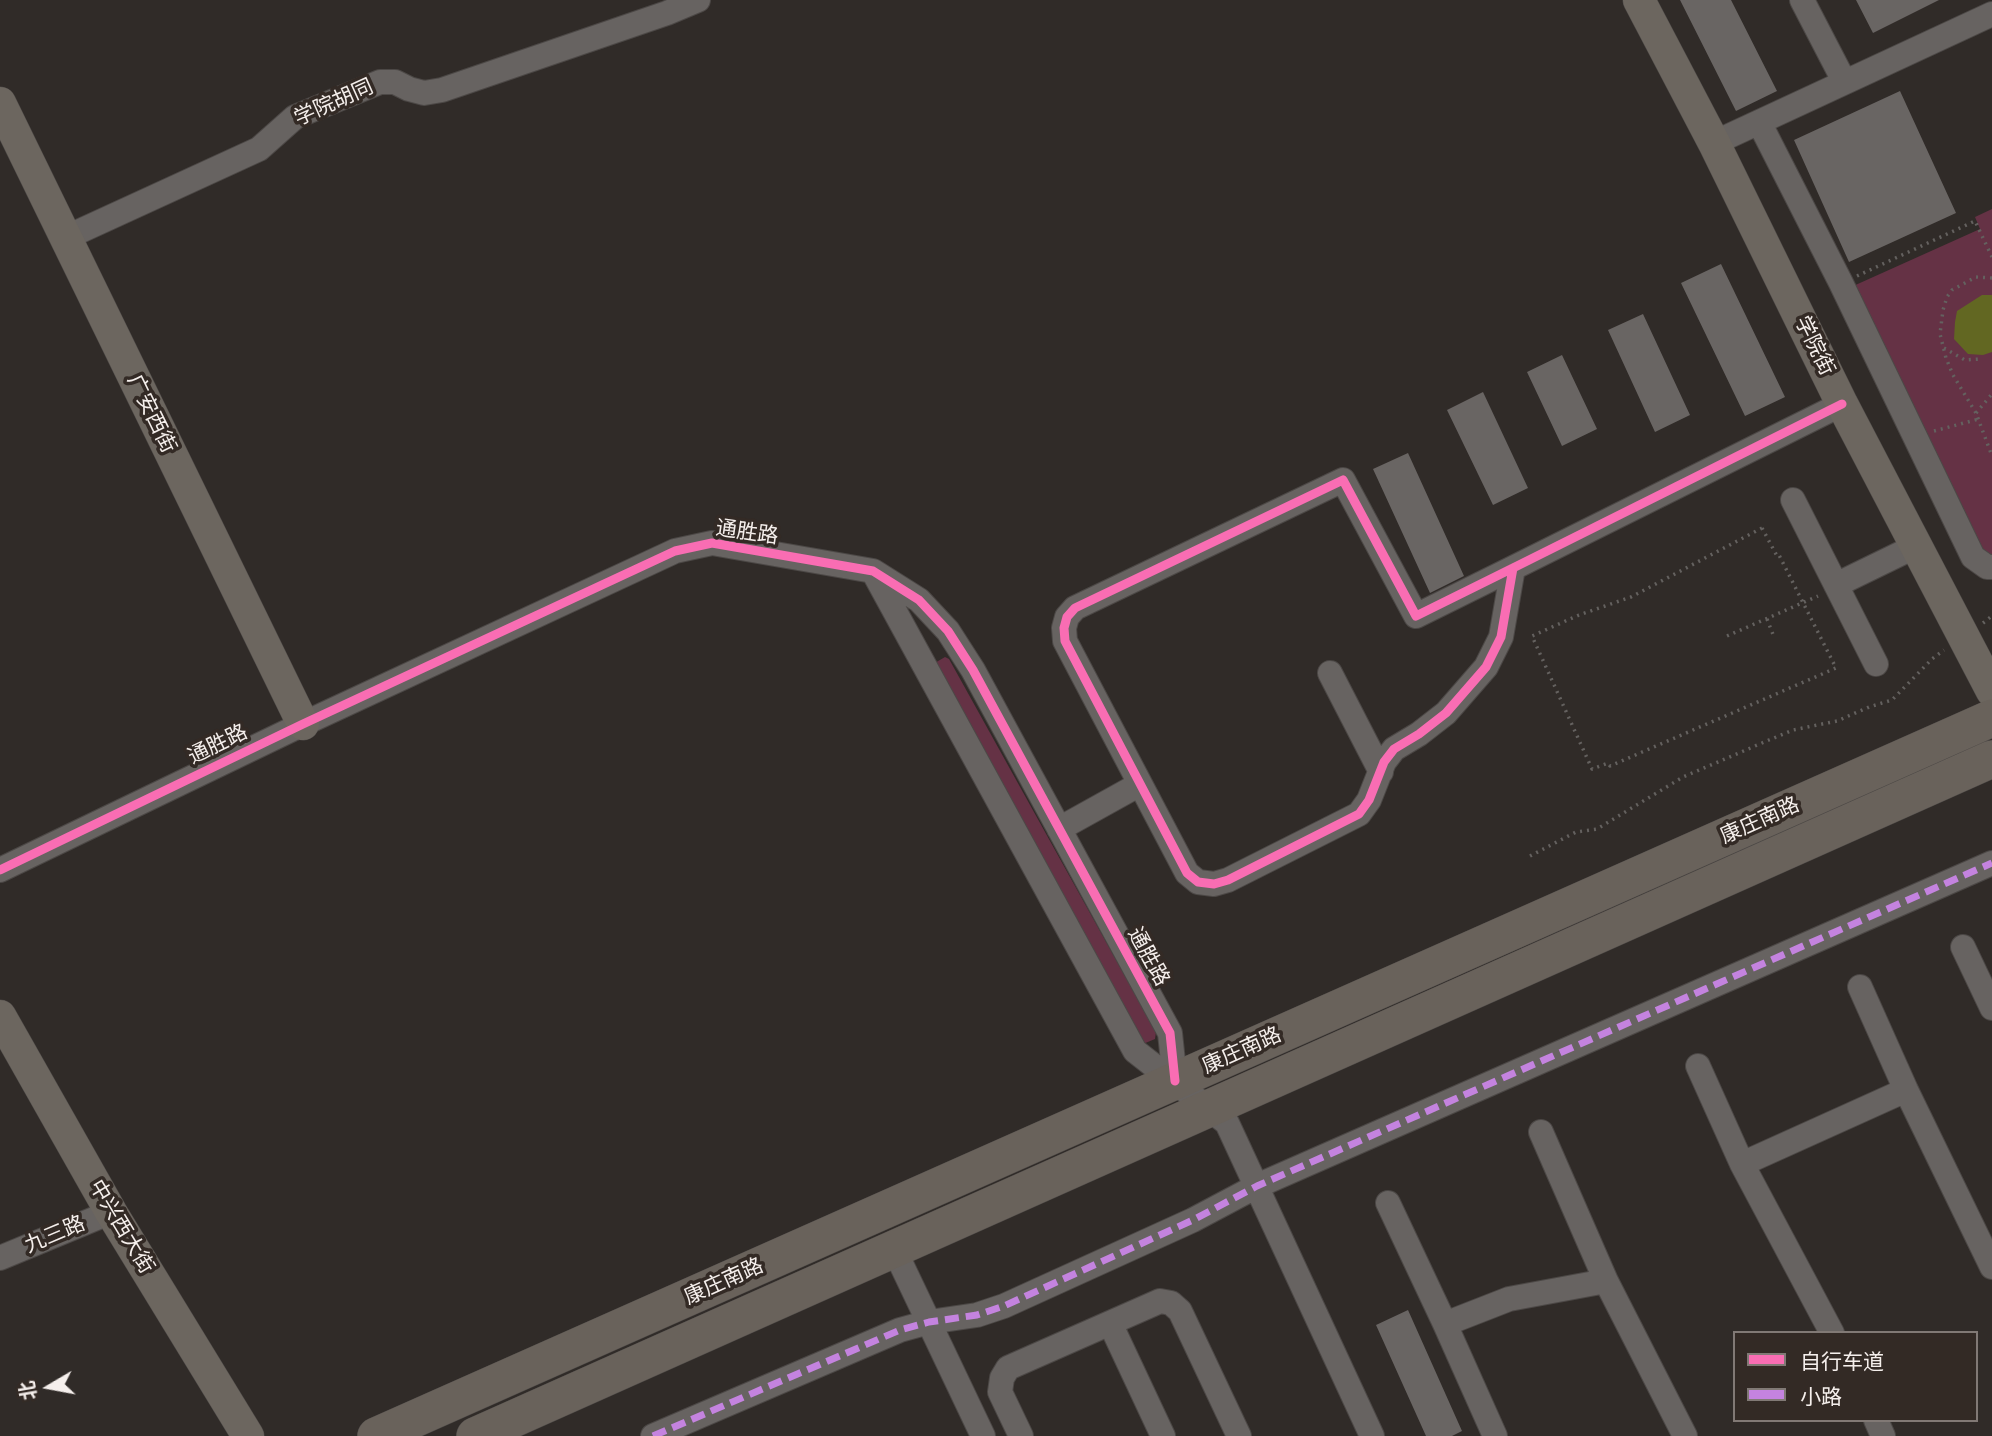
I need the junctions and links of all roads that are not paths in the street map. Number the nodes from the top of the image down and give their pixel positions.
1 (698, 0) edge
2 (1639, 0) edge
3 (1802, 0) edge
4 (664, 7) edge
5 (1992, 14) edge
6 (1844, 81) junction
7 (0, 103) edge
8 (1759, 122) junction
9 (1714, 143) junction
10 (65, 238) junction
11 (1842, 404) junction
12 (1793, 500) dead end
13 (1916, 546) junction
14 (1992, 567) edge
15 (1513, 568) junction
16 (873, 571) junction
17 (1837, 586) junction
18 (1876, 664) dead end
19 (1330, 673) dead end
20 (1992, 691) edge
21 (1992, 718) edge
22 (303, 724) junction
23 (1992, 759) edge
24 (1381, 772) junction
25 (1140, 784) junction
26 (1059, 829) junction
27 (1992, 863) edge
28 (0, 870) edge
29 (1963, 947) dead end
30 (1860, 987) dead end
31 (1992, 1008) edge
32 (0, 1016) edge
33 (1698, 1066) dead end
34 (1175, 1080) junction
35 (1906, 1090) junction
36 (1209, 1108) junction
37 (1541, 1132) dead end
38 (1742, 1164) junction
39 (1257, 1185) junction
40 (1388, 1203) dead end
41 (111, 1212) junction
42 (894, 1249) junction
43 (0, 1258) edge
44 (1992, 1267) edge
45 (1606, 1281) junction
46 (929, 1322) junction
47 (1110, 1323) junction
48 (1446, 1324) junction
49 (1831, 1331) edge
50 (248, 1436) edge
51 (376, 1436) edge
52 (475, 1436) edge
53 (653, 1436) edge
54 (983, 1436) edge
55 (1021, 1436) edge
56 (1163, 1436) edge
57 (1239, 1436) edge
58 (1372, 1436) edge
59 (1495, 1436) edge
60 (1685, 1436) edge

1 - 4 street, 学院胡同
2 - 9 main road, 学院街
3 - 6 street
4 - 10 street, 学院胡同
5 - 6 street
6 - 8 street
7 - 10 main road, 广安西街
8 - 9 street
8 - 14 street
9 - 11 main road, 学院街
10 - 22 main road, 广安西街
11 - 13 main road, 学院街
11 - 15 street
12 - 17 street
13 - 17 street
13 - 20 main road, 学院街
15 - 24 street
15 - 25 street
16 - 22 street, 通胜路
16 - 26 street, 通胜路
16 - 34 street
17 - 18 street
19 - 24 street
21 - 34 highway, 康庄南路
22 - 28 street, 通胜路
23 - 36 highway, 康庄南路
24 - 25 street
25 - 26 street
26 - 34 street, 通胜路
27 - 39 street
29 - 31 street
30 - 35 street
32 - 41 main road, 中兴西大街
33 - 38 street
34 - 36 street
34 - 51 highway, 康庄南路
35 - 38 street
35 - 44 street
36 - 39 street
36 - 42 highway, 康庄南路
37 - 45 street
38 - 49 street
39 - 46 street
39 - 58 street
40 - 48 street
41 - 43 street, 九三路
41 - 50 main road, 中兴西大街
42 - 46 street
42 - 52 highway, 康庄南路
45 - 48 street
45 - 60 street
46 - 53 street
46 - 54 street
47 - 55 street
47 - 56 street
47 - 57 street
48 - 59 street

